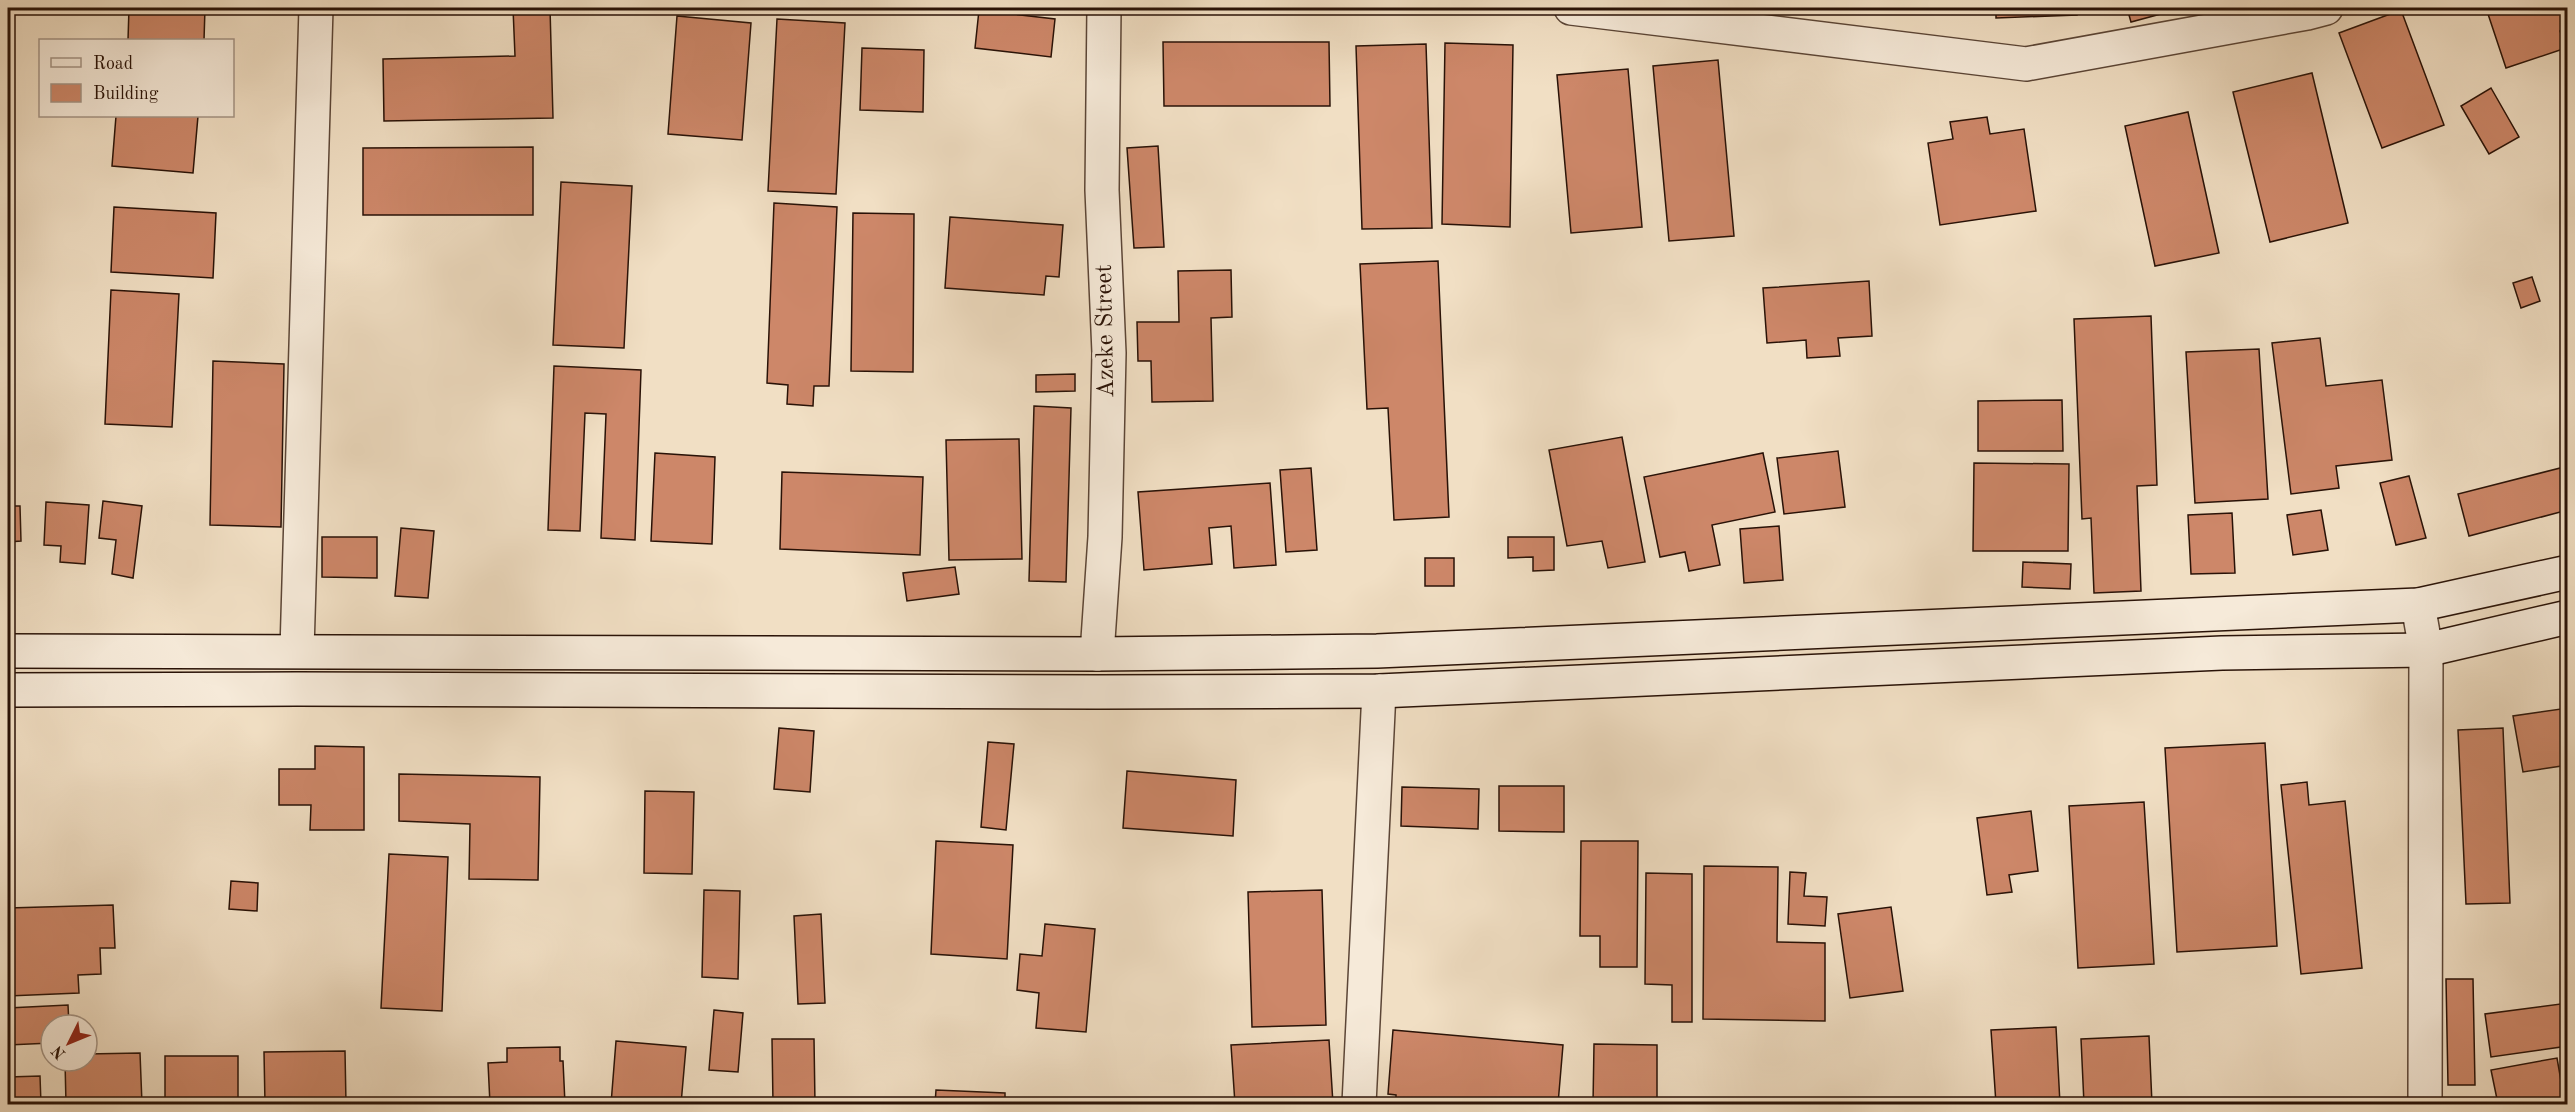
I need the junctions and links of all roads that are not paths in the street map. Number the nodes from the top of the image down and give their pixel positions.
1 (316, 8) edge
2 (1104, 8) edge
3 (1571, 8) edge
4 (2326, 8) edge
5 (2568, 572) edge
6 (2418, 605) junction
7 (2568, 617) edge
8 (297, 650) junction
9 (2426, 650) junction
10 (8, 651) edge
11 (1097, 654) junction
12 (8, 690) edge
13 (1378, 691) junction
14 (1359, 1104) edge
15 (2425, 1104) edge

1 - 8 main road
2 - 11 main road, Azeke Street
3 - 4 main road
5 - 6 main road
6 - 9 main road
6 - 11 main road
7 - 9 main road
8 - 10 main road
8 - 11 main road
9 - 13 main road
9 - 15 main road
12 - 13 main road
13 - 14 main road

